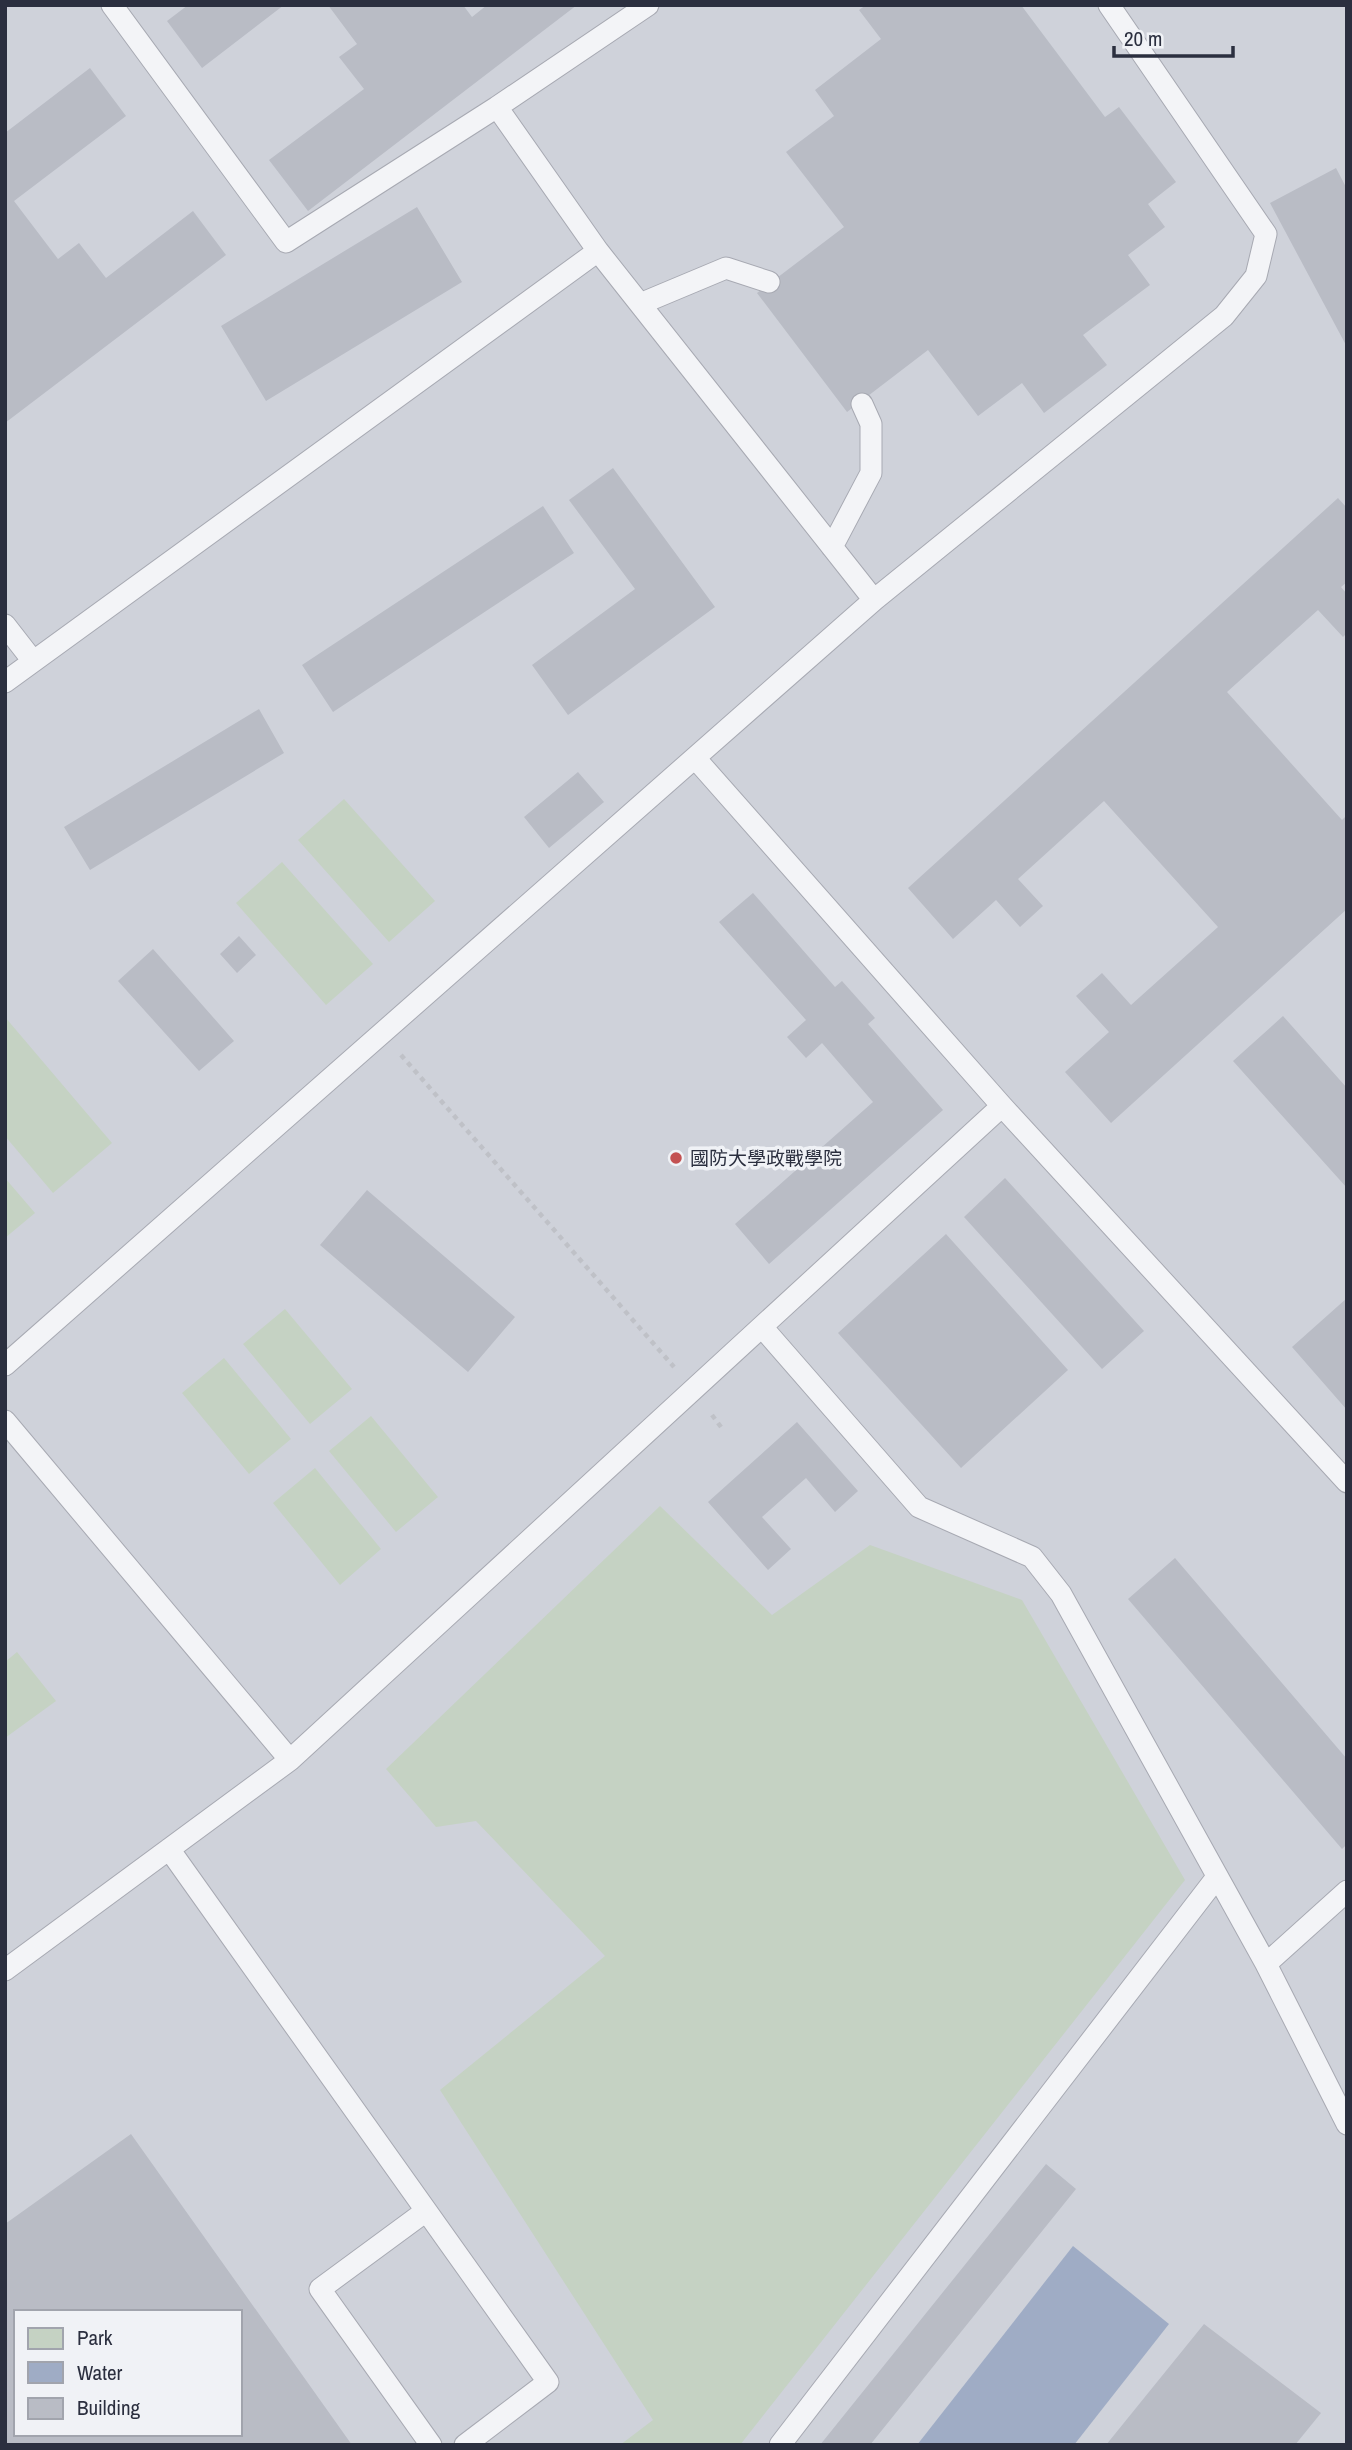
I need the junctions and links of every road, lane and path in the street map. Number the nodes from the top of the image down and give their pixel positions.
1 (112, 5) edge
2 (648, 5) edge
3 (1109, 5) edge
4 (497, 107) junction
5 (598, 251) junction
6 (769, 282) dead end
7 (640, 304) junction
8 (862, 404) dead end
9 (832, 547) junction
10 (874, 600) junction
11 (5, 625) edge
12 (33, 661) junction
13 (5, 682) edge
14 (695, 758) junction
15 (383, 1033) junction
16 (1002, 1106) junction
17 (762, 1327) junction
18 (5, 1365) edge
19 (693, 1390) junction
20 (5, 1421) edge
21 (721, 1427) dead end
22 (1347, 1482) edge
23 (290, 1760) junction
24 (169, 1849) junction
25 (1217, 1877) junction
26 (1347, 1891) edge
27 (1266, 1964) junction
28 (5, 1970) edge
29 (1347, 2124) edge
30 (426, 2211) junction
31 (431, 2445) edge
32 (465, 2445) edge
33 (780, 2445) edge

1 - 4 lane
2 - 4 lane
3 - 10 lane
4 - 5 lane
5 - 7 lane
5 - 12 lane
6 - 7 lane
7 - 9 lane
8 - 9 lane
9 - 10 lane
10 - 14 lane
11 - 12 lane
12 - 13 lane
14 - 15 lane
14 - 16 lane
15 - 18 lane
15 - 19 path
16 - 17 lane
16 - 22 lane
17 - 19 lane
17 - 25 lane
19 - 21 path
19 - 23 lane
20 - 23 lane
23 - 24 lane
24 - 28 lane
24 - 30 lane
25 - 27 lane
25 - 33 lane
26 - 27 lane
27 - 29 lane
30 - 31 lane
30 - 32 lane

